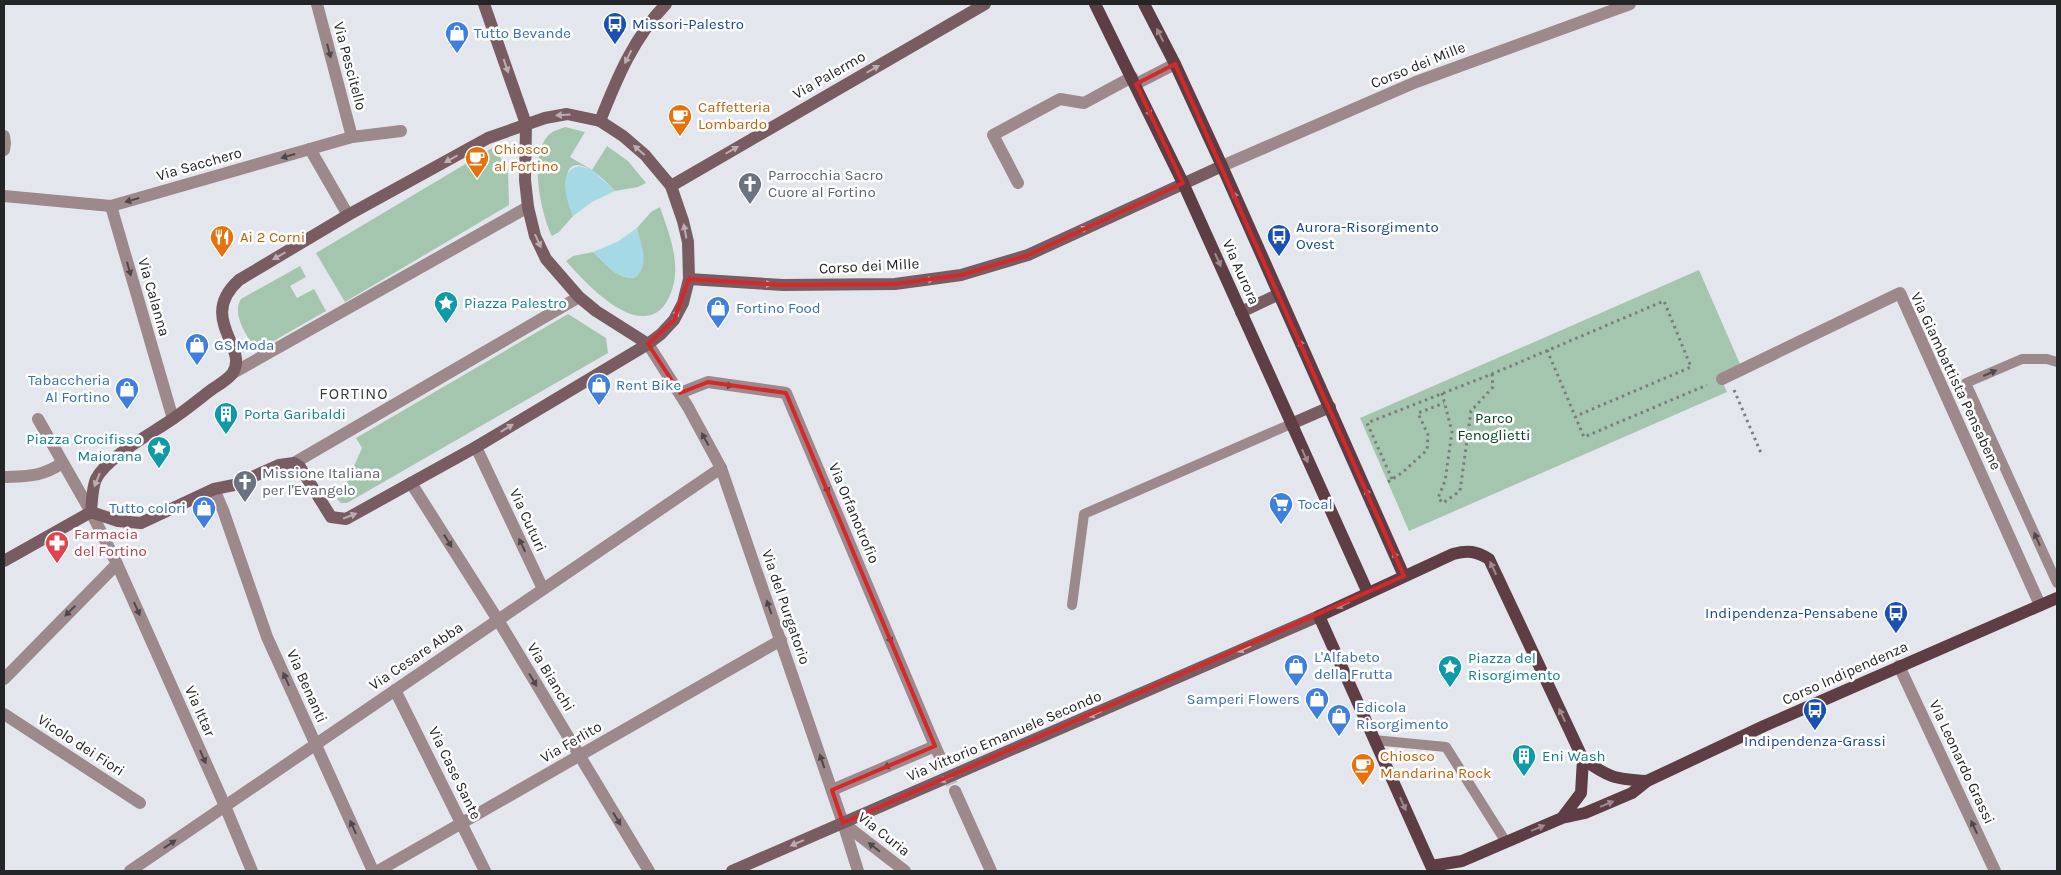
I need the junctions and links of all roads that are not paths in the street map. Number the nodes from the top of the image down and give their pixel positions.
1 (317, 4) edge
2 (484, 4) edge
3 (666, 4) edge
4 (985, 4) edge
5 (1095, 4) edge
6 (1144, 4) edge
7 (1630, 4) edge
8 (1175, 64) junction
9 (1134, 81) junction
10 (600, 121) junction
11 (526, 124) junction
12 (402, 131) dead end
13 (4, 136) edge
14 (352, 137) junction
15 (310, 149) junction
16 (4, 150) edge
17 (1222, 166) junction
18 (1018, 183) dead end
19 (1183, 183) junction
20 (671, 186) junction
21 (4, 196) edge
22 (111, 206) junction
23 (528, 206) junction
24 (348, 216) junction
25 (689, 279) junction
26 (1280, 294) junction
27 (579, 297) junction
28 (1241, 312) junction
29 (648, 344) junction
30 (2057, 362) edge
31 (233, 372) junction
32 (1725, 378) road end
33 (680, 393) junction
34 (1330, 407) junction
35 (38, 419) dead end
36 (173, 419) junction
37 (1291, 424) junction
38 (476, 446) junction
39 (62, 463) junction
40 (294, 463) junction
41 (721, 468) junction
42 (4, 477) edge
43 (411, 483) junction
44 (214, 489) junction
45 (91, 512) junction
46 (4, 561) edge
47 (116, 564) junction
48 (1404, 576) junction
49 (2057, 584) edge
50 (543, 589) junction
51 (1368, 593) junction
52 (2057, 598) edge
53 (1072, 605) dead end
54 (2040, 605) junction
55 (1319, 616) junction
56 (498, 620) junction
57 (780, 640) junction
58 (1899, 666) junction
59 (4, 679) edge
60 (395, 690) junction
61 (4, 714) edge
62 (1374, 740) junction
63 (316, 744) junction
64 (580, 756) junction
65 (1583, 759) junction
66 (1647, 780) junction
67 (832, 790) junction
68 (955, 791) tunnel mouth
69 (140, 803) dead end
70 (225, 806) junction
71 (1562, 818) junction
72 (843, 823) junction
73 (461, 824) junction
74 (1506, 842) junction
75 (1463, 866) edge
76 (1431, 868) edge
77 (130, 871) edge
78 (252, 871) edge
79 (373, 871) edge
80 (378, 871) edge
81 (485, 871) edge
82 (649, 871) edge
83 (732, 871) edge
84 (858, 871) edge
85 (905, 871) edge
86 (991, 871) edge
87 (1995, 871) edge

1 -> 14 street, Via Pescitello
2 -> 11 main road
3 -> 10 main road
20 -> 4 main road, Via Palermo
5 - 9 main road, Via Aurora
8 -> 6 main road, Via Aurora
7 - 17 street, Corso dei Mille
8 - 9 street
8 - 17 main road, Via Aurora
9 - 18 street
9 -> 19 main road, Via Aurora
10 -> 11 main road
20 -> 10 main road
11 - 23 main road
11 -> 24 main road
12 - 14 street, Via Sacchero
13 - 16 street
14 - 15 street, Via Sacchero
15 -> 22 street, Via Sacchero
15 - 24 street
17 - 19 main road, Corso dei Mille
26 -> 17 main road, Via Aurora
25 -> 19 main road, Corso dei Mille
19 -> 28 main road, Via Aurora
25 -> 20 main road
21 - 22 street, Via Sacchero
22 -> 36 street, Via Calanna
23 -> 27 main road
23 - 31 street
24 -> 31 main road
29 -> 25 main road
26 - 28 main road
34 -> 26 main road, Via Aurora
27 - 29 main road
27 - 40 street
28 - 37 main road, Via Aurora
29 - 33 street, Via del Purgatorio
38 -> 29 main road
49 -> 30 lane
31 - 36 main road
32 - 54 street, Via Giambattista Pensabene
41 -> 33 street, Via del Purgatorio
33 -> 67 street, Via Orfanotrofio
34 - 37 main road
48 -> 34 main road, Via Aurora
35 - 39 street, Via Ittar
36 -> 45 main road
37 -> 51 main road, Via Aurora
37 - 53 lane
38 - 43 main road
50 -> 38 street, Via Cuturi
39 - 42 street
39 - 45 street, Via Ittar
40 -> 43 main road
40 - 44 main road
41 - 50 street, Via Cesare Abba
57 -> 41 street, Via del Purgatorio
43 -> 56 street, Via Bianchi
44 - 45 main road
63 -> 44 street, Via Benanti
45 - 46 main road
45 - 47 street, Via Ittar
47 -> 59 street
47 -> 70 street, Via Ittar
48 - 51 main road
65 -> 48 main road
50 - 56 street, Via Cesare Abba
51 -> 55 main road
52 - 54 main road, Corso Indipendenza
54 - 58 main road, Corso Indipendenza
55 - 62 main road
55 -> 72 main road, Via Vittorio Emanuele Secondo
56 - 60 street, Via Cesare Abba
56 -> 64 street, Via Bianchi
57 - 64 street, Via Ferlito
67 -> 57 street, Via del Purgatorio
58 - 66 main road, Corso Indipendenza
87 -> 58 street, Via Leonardo Grassi
60 - 63 street, Via Cesare Abba
60 - 73 street, Via Case Sante
61 - 69 street, Vicolo dei Fiori
62 - 74 lane
62 -> 76 main road
63 - 70 street, Via Cesare Abba
79 -> 63 street, Via Benanti
64 - 73 street, Via Ferlito
64 -> 82 street, Via Bianchi
65 - 66 main road
65 - 71 main road
71 -> 66 main road
67 - 72 street, Via del Purgatorio
68 - 86 street
77 -> 70 street, Via Cesare Abba
70 - 78 street, Via Ittar
74 -> 71 main road
72 -> 83 main road, Via Vittorio Emanuele Secondo
72 - 84 street, Via del Purgatorio
85 -> 72 street, Via Curia
73 - 80 street, Via Ferlito
73 - 81 street, Via Case Sante
74 - 75 main road
75 - 76 main road

